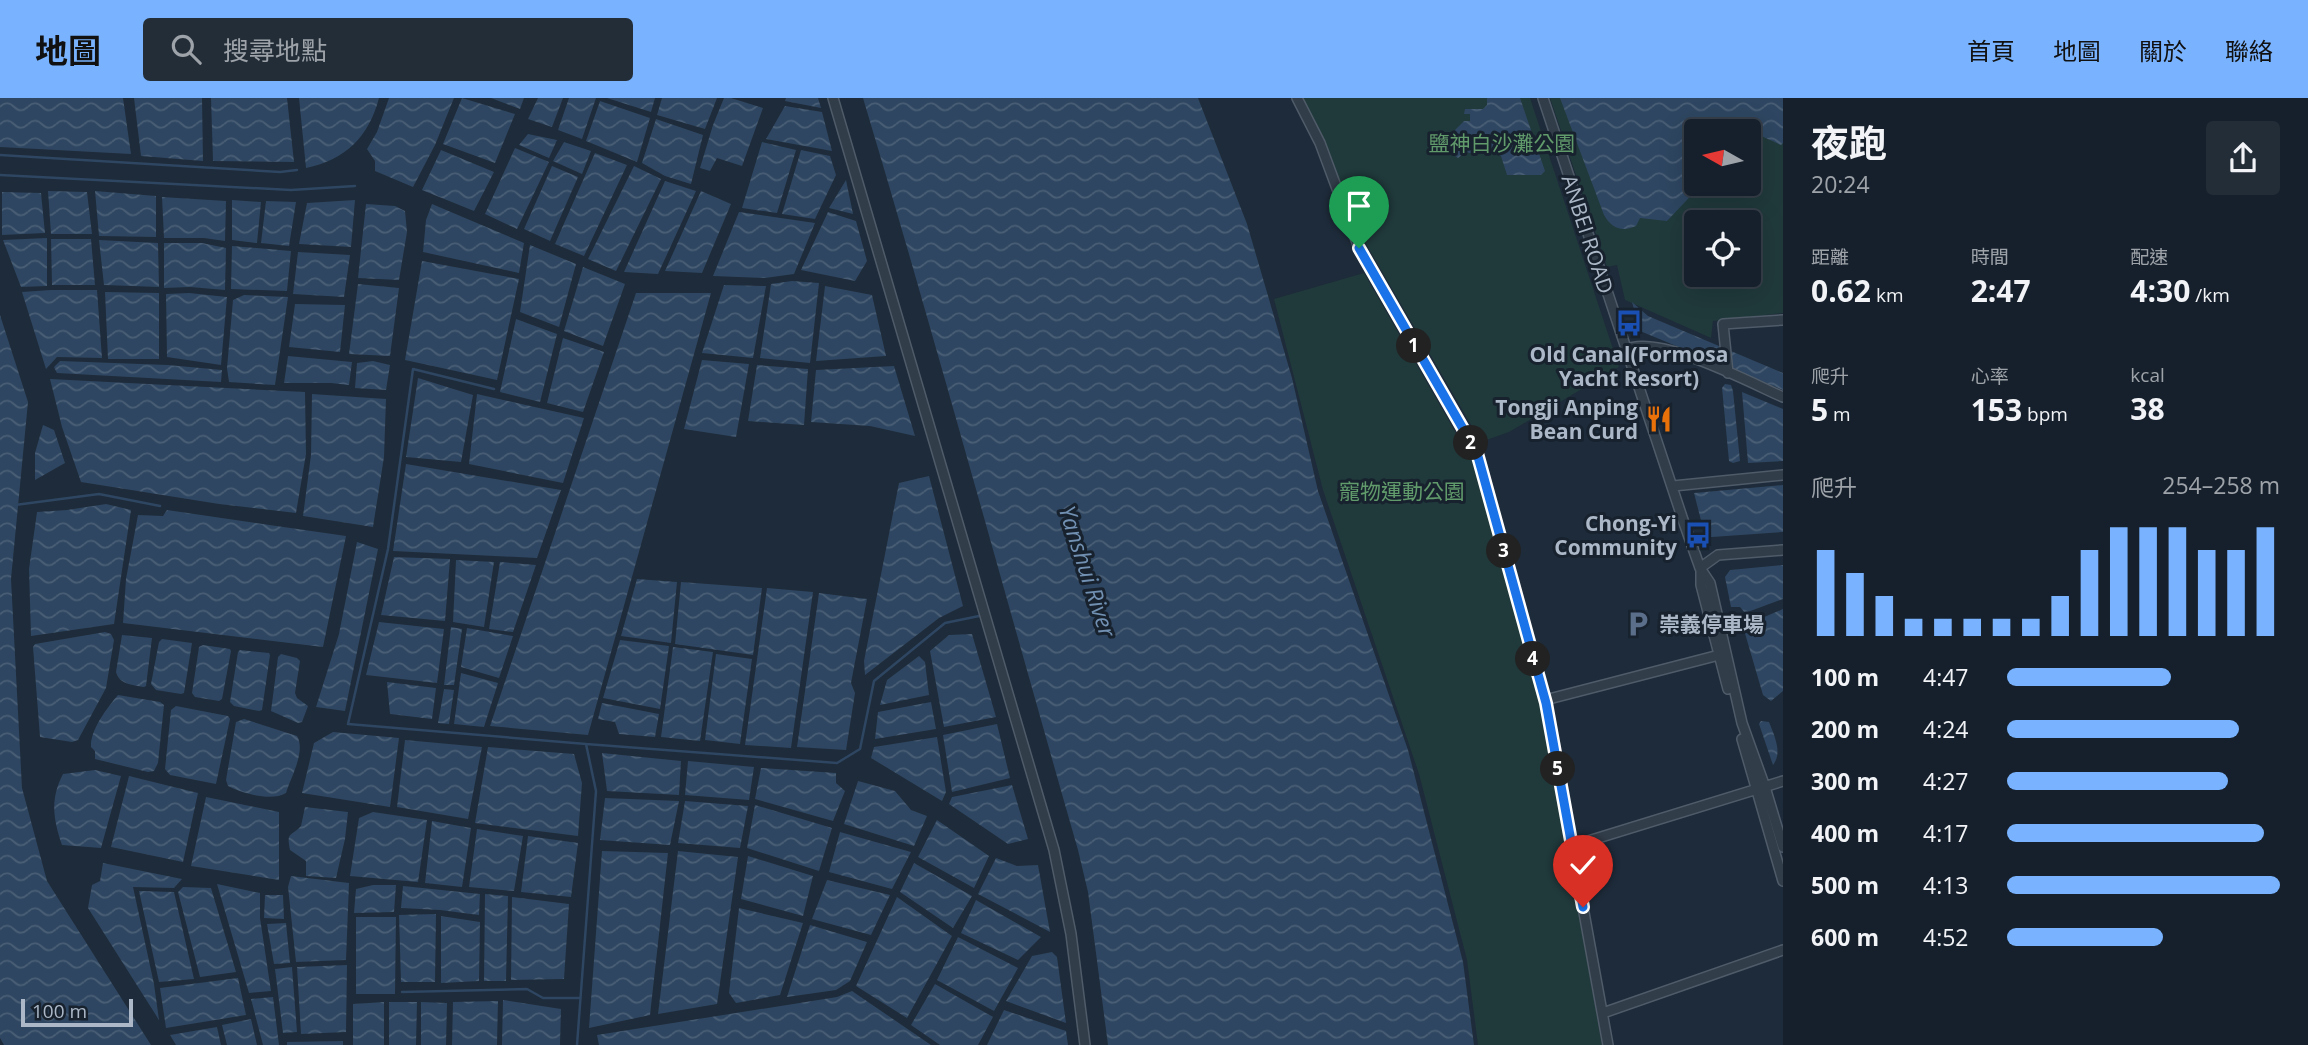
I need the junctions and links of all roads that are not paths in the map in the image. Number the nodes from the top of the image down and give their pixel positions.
1 (833, 98) edge
2 (1297, 98) edge
3 (1543, 98) edge
4 (1783, 320) edge
5 (1626, 350) junction
6 (1728, 373) junction
7 (1783, 397) edge
8 (1783, 475) edge
9 (1673, 486) junction
10 (1783, 550) edge
11 (1700, 568) junction
12 (1722, 655) junction
13 (1545, 700) junction
14 (1783, 781) edge
15 (1761, 788) junction
16 (1572, 846) junction
17 (1783, 847) edge
18 (1783, 881) edge
19 (1783, 950) edge
20 (1603, 1013) junction
21 (1085, 1045) edge
22 (1608, 1045) edge

1 - 21 street
2 - 13 street
3 - 5 street, ANBEI ROAD
4 - 6 street
5 - 6 street
5 - 9 street, ANBEI ROAD
6 - 7 street
8 - 9 street
9 - 11 street, ANBEI ROAD
10 - 11 street
11 - 12 street, ANBEI ROAD
12 - 13 street
12 - 15 street, ANBEI ROAD
13 - 16 street
14 - 15 street
15 - 16 street
15 - 17 street, ANBEI ROAD
15 - 18 street, ANBEI ROAD
16 - 20 street
19 - 20 street
20 - 22 street

